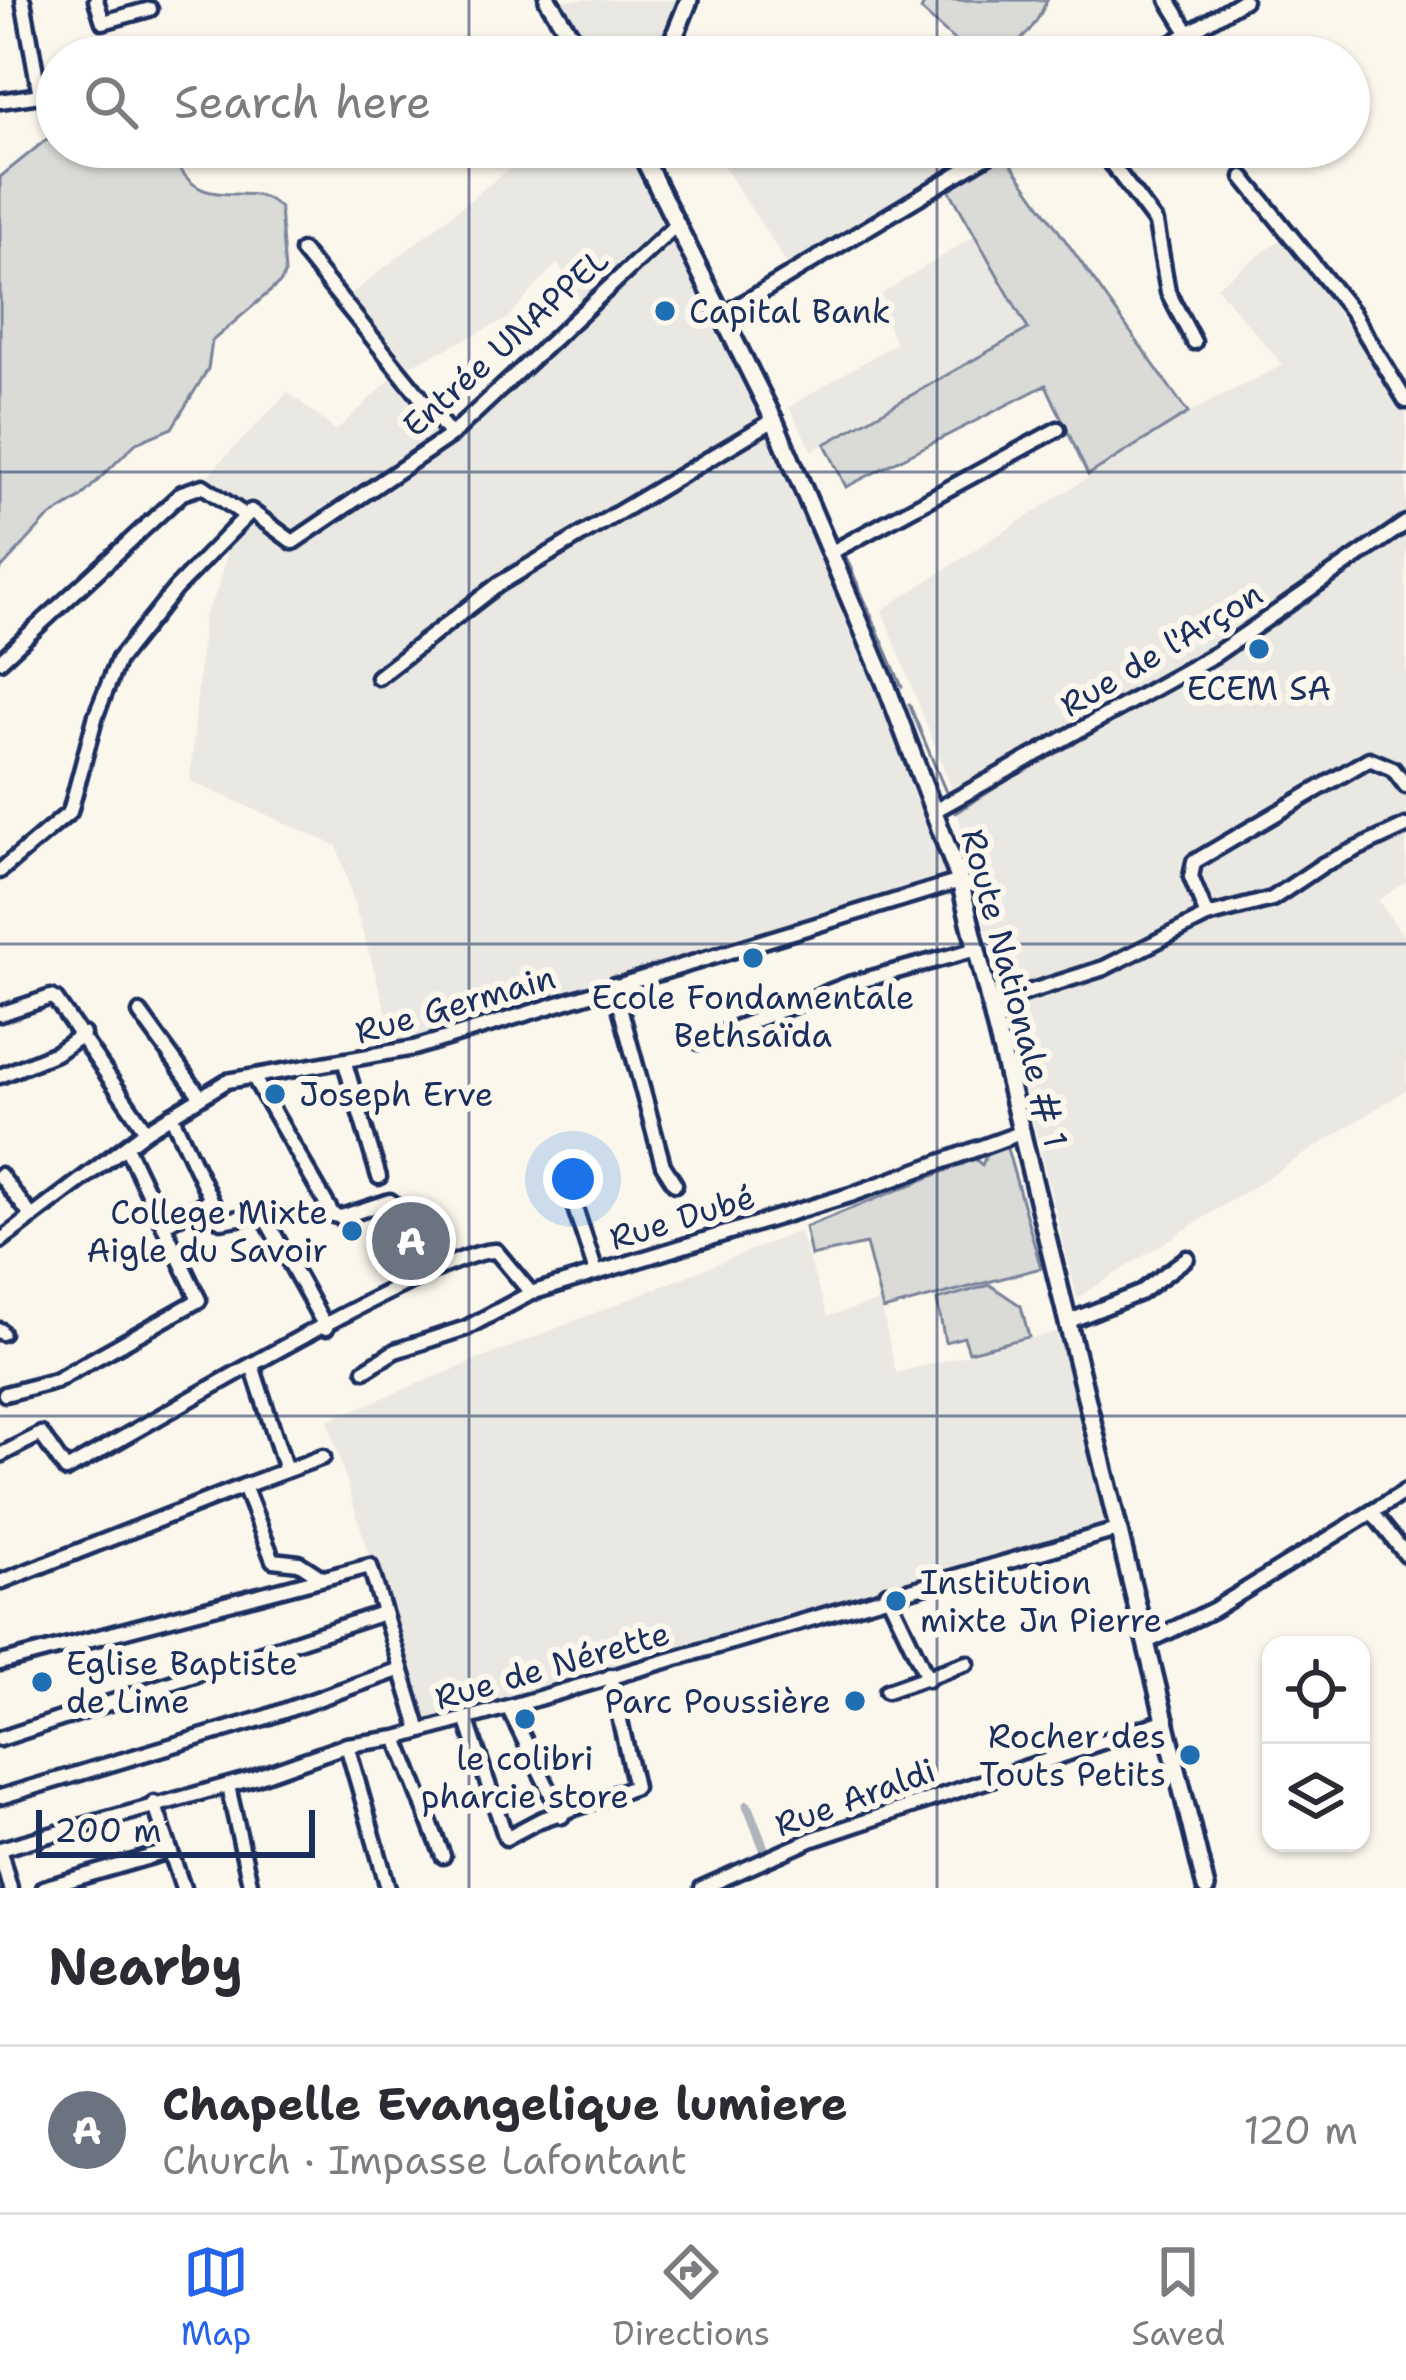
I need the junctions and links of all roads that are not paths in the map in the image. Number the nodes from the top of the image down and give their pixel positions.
1 (22, 0) edge
2 (96, 0) edge
3 (548, 0) edge
4 (689, 0) edge
5 (1168, 0) edge
6 (1244, 0) edge
7 (150, 9) dead end
8 (1189, 34) junction
9 (571, 36) edge
10 (674, 36) edge
11 (1186, 36) edge
12 (36, 73) edge
13 (36, 95) edge
14 (0, 101) edge
15 (649, 168) edge
16 (967, 168) edge
17 (1115, 168) edge
18 (1243, 177) dead end
19 (678, 223) junction
20 (302, 251) dead end
21 (725, 314) junction
22 (1194, 342) dead end
23 (1406, 401) edge
24 (774, 420) junction
25 (1058, 429) dead end
26 (451, 435) junction
27 (248, 513) junction
28 (1406, 523) edge
29 (832, 552) junction
30 (0, 661) edge
31 (379, 677) dead end
32 (1406, 786) edge
33 (936, 810) junction
34 (1406, 826) edge
35 (0, 871) edge
36 (960, 881) junction
37 (1207, 916) junction
38 (977, 949) junction
39 (614, 986) junction
40 (991, 1004) junction
41 (140, 1013) dead end
42 (0, 1014) edge
43 (82, 1034) junction
44 (699, 1042) dead end
45 (345, 1063) junction
46 (0, 1076) edge
47 (254, 1078) junction
48 (200, 1096) junction
49 (171, 1115) junction
50 (146, 1131) junction
51 (1023, 1132) junction
52 (127, 1149) junction
53 (0, 1175) edge
54 (379, 1177) dead end
55 (675, 1184) dead end
56 (571, 1196) dead end
57 (210, 1200) junction
58 (404, 1212) dead end
59 (32, 1217) junction
60 (165, 1225) junction
61 (0, 1241) edge
62 (1186, 1258) dead end
63 (596, 1272) junction
64 (531, 1293) junction
65 (1067, 1322) junction
66 (326, 1328) junction
67 (252, 1366) junction
68 (365, 1370) dead end
69 (5, 1394) dead end
70 (2, 1450) edge
71 (323, 1457) dead end
72 (286, 1470) junction
73 (244, 1486) junction
74 (1406, 1491) edge
75 (1372, 1512) junction
76 (1120, 1529) junction
77 (1406, 1555) edge
78 (273, 1560) junction
79 (322, 1578) junction
80 (0, 1582) edge
81 (291, 1587) junction
82 (887, 1593) junction
83 (383, 1613) junction
84 (1147, 1642) junction
85 (0, 1663) edge
86 (968, 1663) dead end
87 (401, 1669) junction
88 (610, 1676) junction
89 (928, 1679) junction
90 (887, 1690) dead end
91 (508, 1708) junction
92 (466, 1718) junction
93 (1167, 1720) junction
94 (419, 1731) junction
95 (397, 1738) junction
96 (0, 1739) edge
97 (346, 1744) junction
98 (228, 1786) junction
99 (0, 1797) edge
100 (154, 1803) junction
101 (562, 1816) junction
102 (0, 1851) edge
103 (170, 1851) junction
104 (442, 1856) dead end
105 (10, 1888) edge
106 (44, 1888) edge
107 (183, 1888) edge
108 (251, 1888) edge
109 (388, 1888) edge
110 (702, 1888) edge
111 (1206, 1888) edge

1 - 12 street
2 - 7 street
3 - 9 main road
4 - 10 main road
5 - 8 street
6 - 8 street
8 - 11 street
13 - 14 street
15 - 19 main road, Route Nationale # 1
16 - 21 street
17 - 22 street
18 - 23 street
19 - 21 main road, Route Nationale # 1
19 - 26 street, Entrée UNAPPEL
20 - 26 street
21 - 24 main road, Route Nationale # 1
24 - 29 main road, Route Nationale # 1
24 - 31 street
25 - 29 street
26 - 27 street, Entrée UNAPPEL
27 - 30 street, Entrée UNAPPEL
27 - 35 street
28 - 33 street, Rue de l'Arçon
29 - 33 main road, Route Nationale # 1
32 - 37 street
33 - 36 main road, Route Nationale # 1
34 - 37 street
36 - 38 main road, Route Nationale # 1
36 - 39 street, Rue Germain
37 - 40 street
38 - 40 main road, Route Nationale # 1
38 - 44 street
39 - 45 street, Rue Germain
39 - 55 street
40 - 51 main road, Route Nationale # 1
41 - 48 street
42 - 43 street
43 - 46 street
43 - 50 street
45 - 47 street, Rue Germain
45 - 54 street
47 - 48 street, Rue Germain
47 - 58 street
48 - 49 street, Rue Germain
49 - 50 street, Rue Germain
49 - 57 street
50 - 52 street, Rue Germain
51 - 63 street, Rue Dubé
51 - 65 main road, Route Nationale # 1
52 - 59 street, Rue Germain
52 - 60 street
53 - 59 street
56 - 63 street
57 - 60 street
57 - 66 street
59 - 61 street, Rue Germain
60 - 69 street
62 - 65 street
63 - 64 street, Rue Dubé
64 - 66 street
64 - 68 street, Rue Dubé
65 - 76 main road, Route Nationale # 1
66 - 67 street
67 - 70 street
67 - 72 street
71 - 72 street
72 - 73 street
73 - 78 street
73 - 80 street
74 - 75 street
75 - 77 street
75 - 84 street
76 - 82 street, Rue de Nérette
76 - 84 main road, Route Nationale # 1
78 - 79 street
78 - 81 street
79 - 81 street
79 - 83 street
81 - 85 street
82 - 88 street, Rue de Nérette
82 - 89 street
83 - 87 street
83 - 96 street
84 - 93 main road, Route Nationale # 1
86 - 89 street
87 - 94 street
87 - 99 street
88 - 91 street, Rue de Nérette
88 - 101 street
89 - 90 street
91 - 92 street, Rue de Nérette
91 - 101 street
92 - 94 street, Rue de Nérette
92 - 101 street
93 - 110 street, Rue Araldi
93 - 111 main road, Route Nationale # 1
94 - 95 street, Rue de Nérette
95 - 97 street, Rue de Nérette
95 - 104 street
97 - 98 street, Rue de Nérette
97 - 109 street
98 - 100 street, Rue de Nérette
98 - 108 street
100 - 102 street, Rue de Nérette
100 - 103 street
102 - 105 street
103 - 106 street
103 - 107 street

